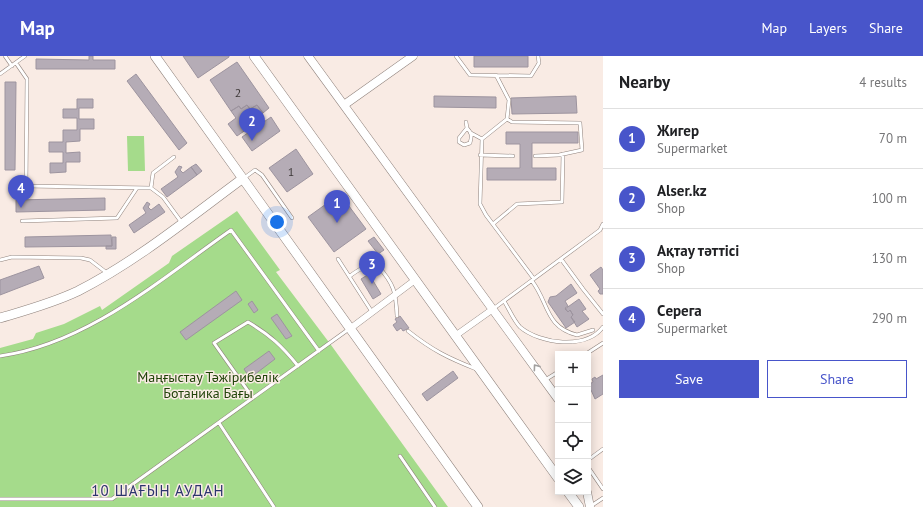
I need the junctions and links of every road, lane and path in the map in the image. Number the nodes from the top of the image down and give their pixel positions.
1 (5, 56) edge
2 (25, 56) edge
3 (155, 56) edge
4 (254, 56) edge
5 (308, 56) edge
6 (413, 56) edge
7 (456, 56) edge
8 (538, 56) edge
9 (16, 63) junction
10 (12, 66) junction
11 (0, 74) edge
12 (496, 76) junction
13 (344, 105) junction
14 (507, 119) junction
15 (466, 122) dead end
16 (467, 128) junction
17 (472, 133) junction
18 (482, 139) junction
19 (563, 154) junction
20 (480, 155) junction
21 (513, 156) dead end
22 (535, 156) dead end
23 (174, 157) dead end
24 (242, 179) junction
25 (137, 188) junction
26 (151, 188) junction
27 (292, 218) dead end
28 (22, 221) dead end
29 (183, 223) junction
30 (493, 224) junction
31 (603, 224) edge
32 (602, 230) edge
33 (338, 259) dead end
34 (561, 259) junction
35 (0, 260) edge
36 (109, 274) junction
37 (350, 276) junction
38 (415, 280) junction
39 (533, 280) junction
40 (396, 294) junction
41 (504, 301) junction
42 (493, 309) junction
43 (372, 312) junction
44 (603, 314) edge
45 (397, 316) dead end
46 (0, 318) edge
47 (603, 327) edge
48 (351, 328) junction
49 (593, 330) dead end
50 (408, 332) dead end
51 (455, 336) junction
52 (603, 344) edge
53 (319, 351) junction
54 (591, 351) edge
55 (0, 356) edge
56 (298, 366) junction
57 (479, 370) junction
58 (555, 374) edge
59 (545, 380) junction
60 (555, 395) edge
61 (253, 398) junction
62 (219, 423) junction
63 (603, 449) edge
64 (400, 456) dead end
65 (589, 459) edge
66 (591, 471) edge
67 (555, 474) edge
68 (603, 489) edge
69 (570, 495) edge
70 (588, 495) edge
71 (603, 498) edge
72 (0, 499) edge
73 (274, 507) edge
74 (435, 507) edge
75 (478, 507) edge
76 (579, 507) edge
77 (590, 507) edge

1 - 10 lane
2 - 9 lane
3 - 24 main road
4 - 38 main road
5 - 13 street
6 - 13 street
7 - 12 lane
8 - 12 lane
9 - 10 lane
9 - 25 lane
10 - 11 lane
12 - 14 lane
13 - 42 street
14 - 18 lane
14 - 19 lane
15 - 16 lane
16 - 17 lane
16 - 17 lane
17 - 18 lane
18 - 20 lane
19 - 22 lane
19 - 30 lane
20 - 21 lane
20 - 30 lane
23 - 26 lane
24 - 27 lane
24 - 29 main road
24 - 48 main road
25 - 26 lane
25 - 28 lane
26 - 29 lane
29 - 36 main road
30 - 39 lane
31 - 32 lane
32 - 34 lane
33 - 37 lane
34 - 39 lane
34 - 44 lane
35 - 36 lane
36 - 46 main road
37 - 40 lane
37 - 43 lane
38 - 40 street
38 - 51 main road
39 - 41 lane
39 - 49 lane
40 - 43 street
40 - 45 lane
41 - 42 lane
41 - 47 lane
42 - 51 street
59 -> 42 street
43 - 48 street
48 - 53 lane
48 - 75 main road
50 - 57 lane
51 - 57 main road
52 - 54 lane
53 - 55 lane
53 - 56 lane
56 - 61 lane
56 - 61 lane
57 - 67 main road
58 - 59 lane
59 - 60 street
61 - 62 lane
62 - 72 lane
62 - 73 lane
63 - 65 lane
64 - 74 lane
66 - 68 lane
69 - 76 main road
70 - 77 street
71 - 77 lane

